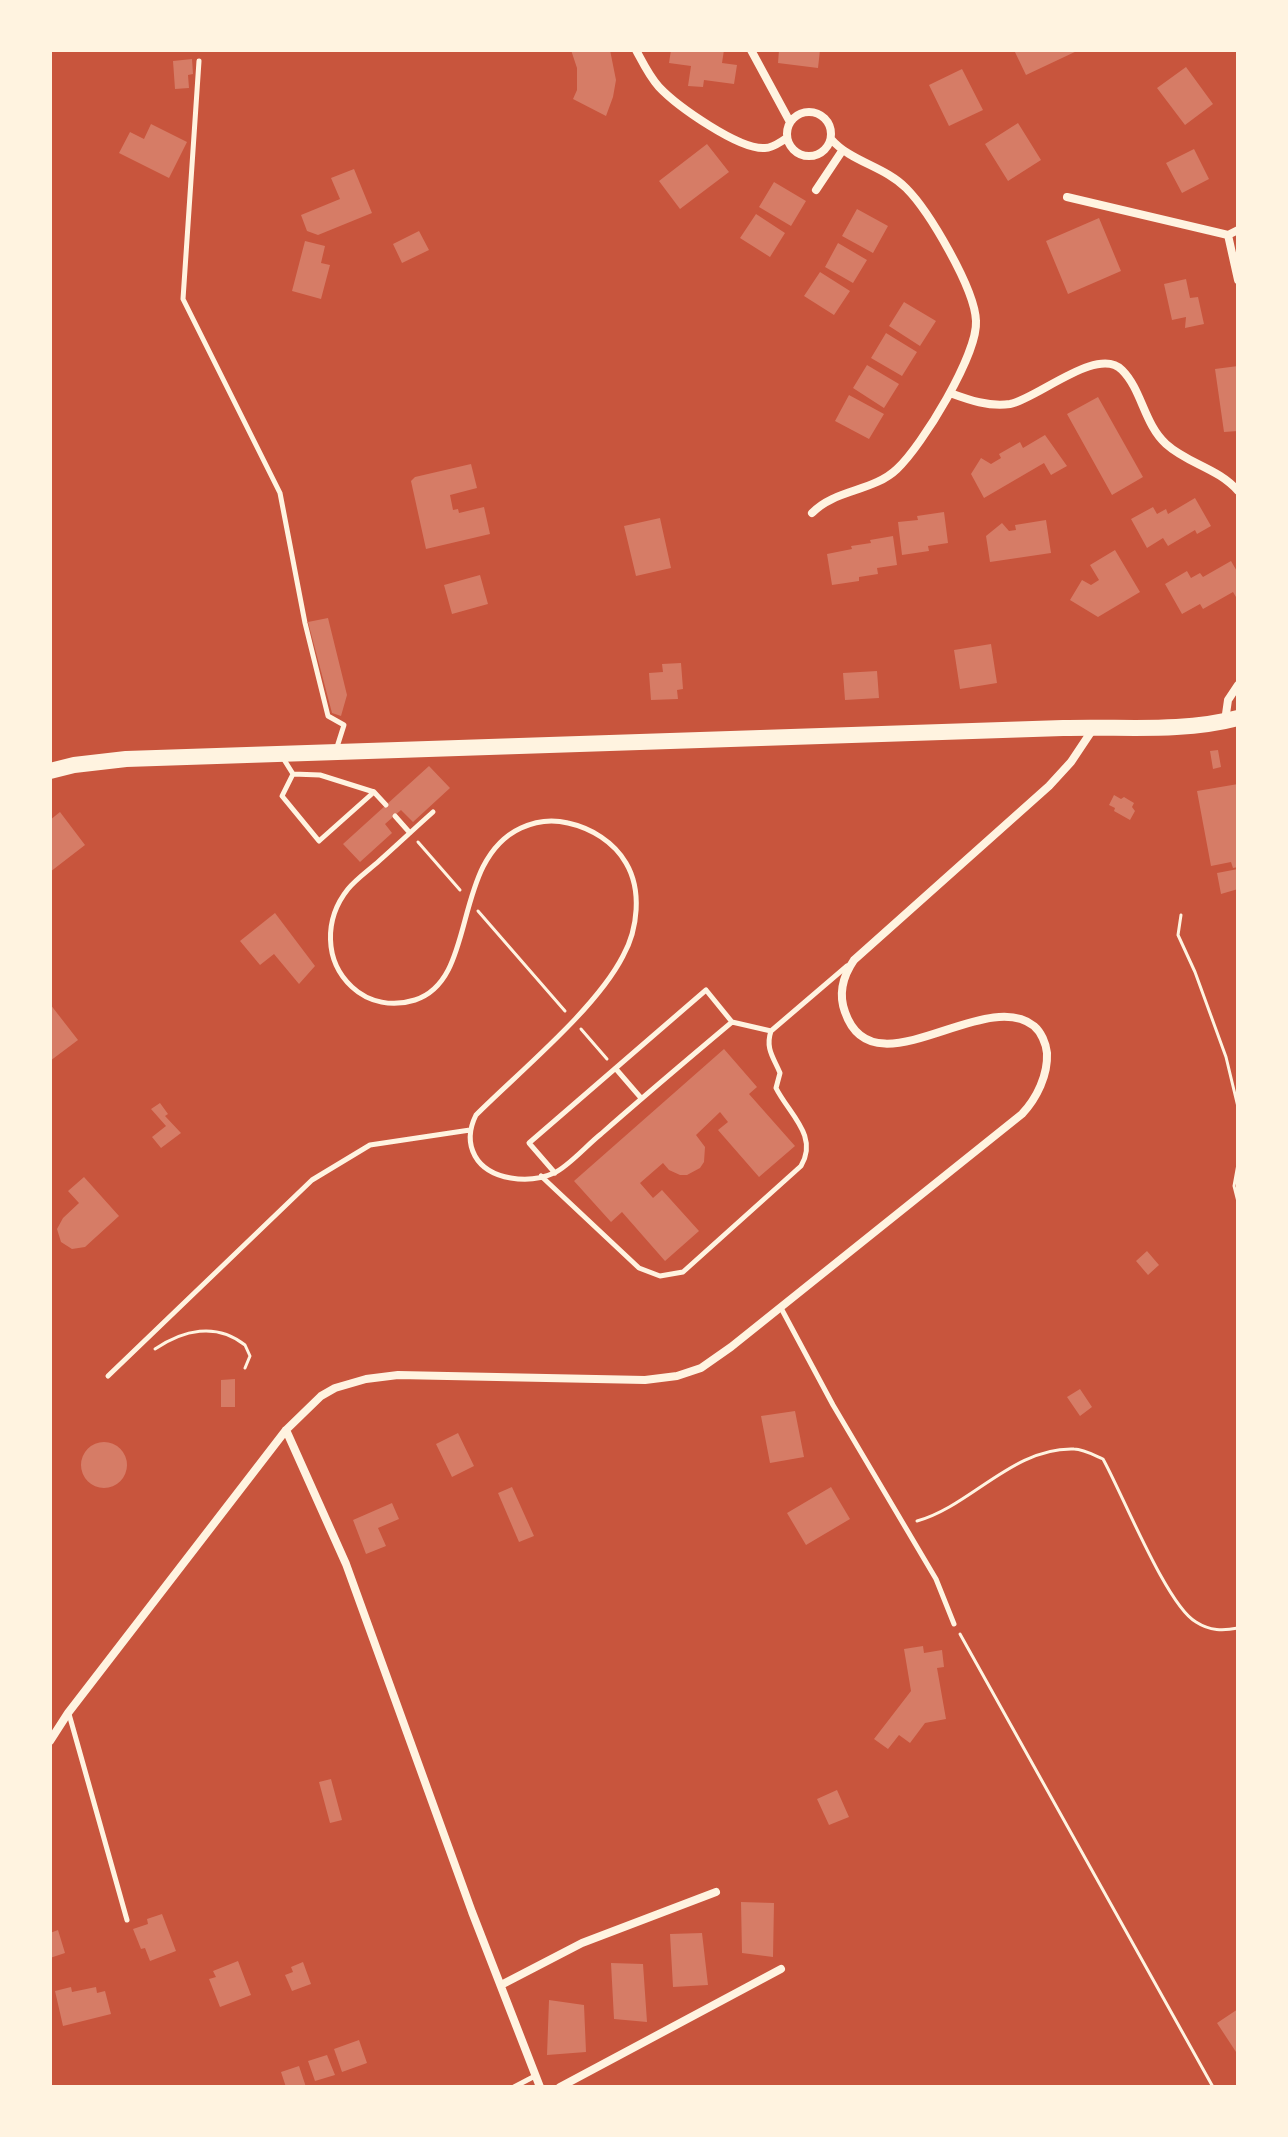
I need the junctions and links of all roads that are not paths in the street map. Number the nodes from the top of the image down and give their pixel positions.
1 (636, 50) edge
2 (751, 50) edge
3 (199, 61) dead end
4 (790, 122) junction
5 (787, 138) junction
6 (831, 139) junction
7 (842, 151) junction
8 (816, 190) dead end
9 (1067, 197) dead end
10 (1238, 230) edge
11 (1228, 235) junction
12 (1238, 280) edge
13 (950, 393) junction
14 (1238, 491) edge
15 (812, 513) dead end
16 (1238, 685) edge
17 (1231, 720) edge
18 (1095, 727) junction
19 (336, 752) junction
20 (280, 754) junction
21 (50, 771) edge
22 (293, 774) junction
23 (374, 792) junction
24 (386, 805) dead end
25 (433, 812) dead end
26 (395, 816) dead end
27 (410, 833) junction
28 (854, 960) junction
29 (732, 1022) junction
30 (771, 1031) junction
31 (616, 1069) junction
32 (641, 1098) junction
33 (470, 1130) junction
34 (555, 1173) junction
35 (541, 1176) junction
36 (781, 1308) junction
37 (108, 1376) dead end
38 (286, 1430) junction
39 (954, 1624) road end
40 (68, 1713) junction
41 (50, 1741) edge
42 (716, 1892) dead end
43 (127, 1920) dead end
44 (781, 1969) dead end
45 (501, 1985) junction
46 (536, 2076) junction
47 (514, 2087) edge
48 (540, 2087) edge
49 (560, 2087) edge

1 - 5 street
2 - 4 street
3 - 19 lane
4 - 5 street
4 - 6 street
5 - 6 street
6 - 7 street
7 - 8 street
7 - 13 street
9 - 11 street
10 - 11 street
11 - 12 street
13 - 14 street
13 - 15 street
16 - 17 street
17 - 18 main road
18 - 19 main road
18 - 28 street
19 - 20 main road
20 - 21 main road
20 - 22 lane
22 - 23 lane
22 - 23 lane
23 - 24 lane
25 - 27 lane
26 - 27 lane
27 - 33 lane
28 - 30 lane
28 - 36 street
29 - 30 lane
29 - 31 lane
29 - 32 lane
30 - 35 lane
31 - 32 lane
31 - 34 lane
32 - 34 lane
33 - 35 lane
33 - 37 lane
34 - 35 lane
36 - 38 street
36 - 39 lane
38 - 40 street
38 - 45 street
40 - 41 street
40 - 43 lane
42 - 45 street
44 - 49 street
45 - 46 street
46 - 47 lane
46 - 48 street

